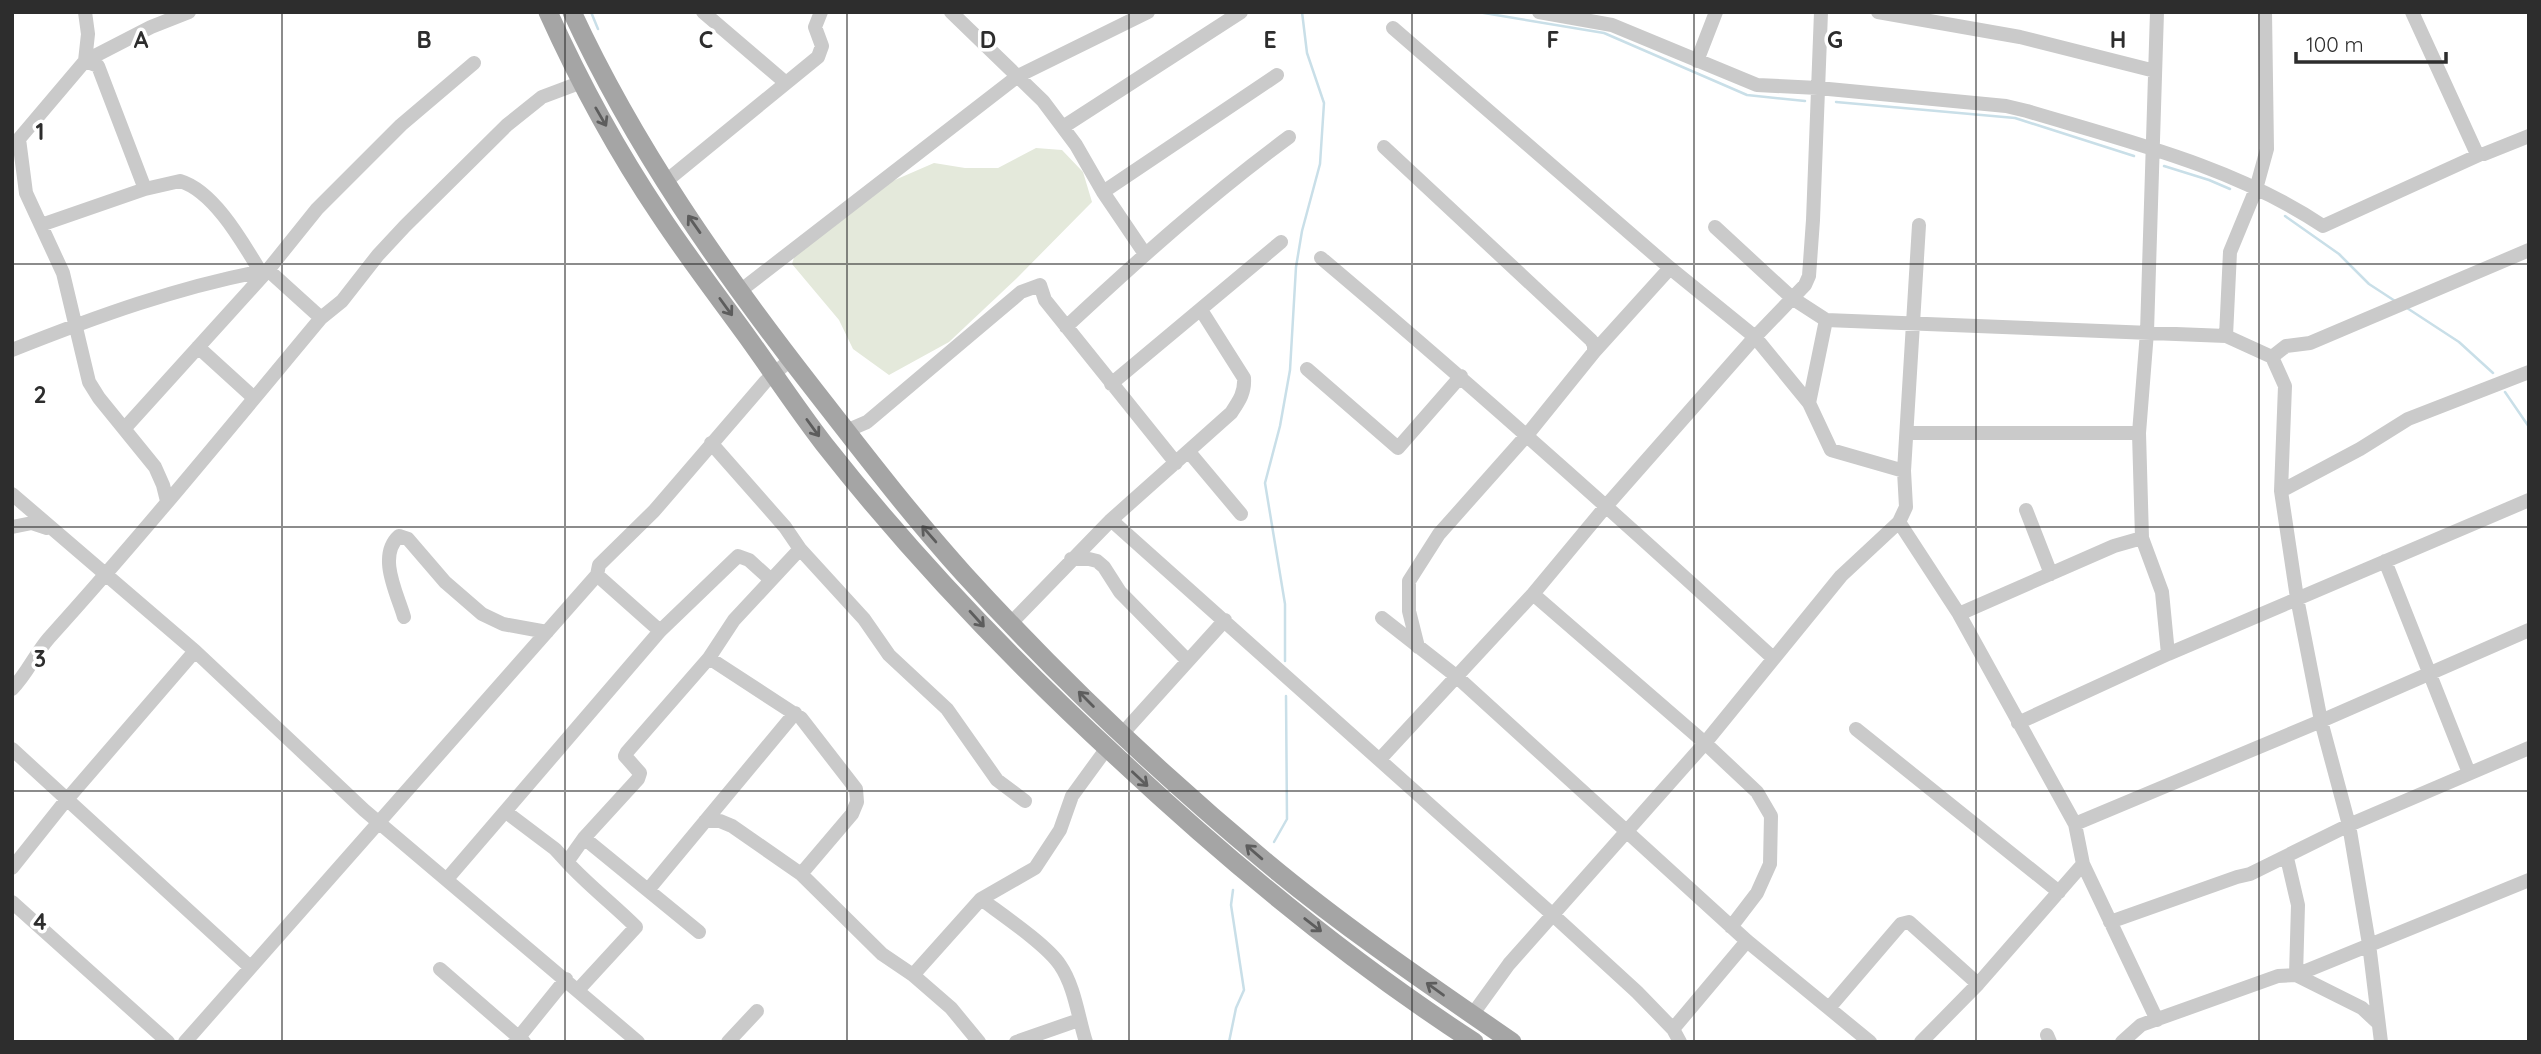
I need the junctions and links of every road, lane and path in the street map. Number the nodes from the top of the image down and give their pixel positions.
1 (85, 12) edge
2 (189, 12) edge
3 (548, 12) edge
4 (572, 12) edge
5 (703, 12) edge
6 (951, 12) edge
7 (1148, 12) edge
8 (1241, 12) edge
9 (1539, 12) edge
10 (1716, 12) edge
11 (1821, 12) edge
12 (1878, 12) edge
13 (2157, 12) edge
14 (2265, 12) edge
15 (2412, 12) edge
16 (815, 15) edge
17 (1131, 16) edge
18 (1393, 28) dead end
19 (85, 61) junction
20 (1697, 61) junction
21 (474, 63) dead end
22 (2155, 71) junction
23 (1277, 75) dead end
24 (1018, 76) junction
25 (582, 82) junction
26 (786, 83) junction
27 (1818, 88) junction
28 (1063, 127) junction
29 (2529, 136) edge
30 (1289, 137) dead end
31 (16, 143) edge
32 (1384, 147) dead end
33 (2152, 148) junction
34 (2479, 155) junction
35 (665, 182) junction
36 (2256, 188) junction
37 (145, 190) junction
38 (1103, 192) junction
39 (41, 225) junction
40 (1919, 225) dead end
41 (1715, 227) dead end
42 (1281, 242) dead end
43 (2529, 250) edge
44 (1145, 254) junction
45 (1321, 258) dead end
46 (1670, 268) junction
47 (264, 270) junction
48 (740, 290) junction
49 (1792, 298) junction
50 (1201, 310) junction
51 (321, 318) junction
52 (1826, 320) junction
53 (1914, 325) junction
54 (74, 326) junction
55 (1066, 327) junction
56 (2147, 332) junction
57 (2226, 336) junction
58 (1755, 337) junction
59 (198, 347) junction
60 (12, 350) edge
61 (1594, 352) junction
62 (2272, 357) junction
63 (791, 359) junction
64 (1307, 369) dead end
65 (2529, 372) edge
66 (774, 373) junction
67 (1461, 376) junction
68 (1111, 384) junction
69 (254, 398) junction
70 (1809, 403) junction
71 (124, 429) junction
72 (846, 430) junction
73 (1907, 433) junction
74 (2139, 433) junction
75 (1527, 435) junction
76 (711, 443) junction
77 (1189, 452) junction
78 (1176, 463) junction
79 (1904, 471) junction
80 (2281, 491) junction
81 (13, 496) edge
82 (2529, 500) edge
83 (167, 501) junction
84 (1607, 505) junction
85 (2026, 510) dead end
86 (1241, 514) dead end
87 (1111, 520) junction
88 (1899, 522) junction
89 (12, 527) edge
90 (52, 529) junction
91 (2142, 538) junction
92 (800, 549) junction
93 (1071, 559) junction
94 (2385, 561) junction
95 (2051, 574) junction
96 (597, 575) junction
97 (106, 576) junction
98 (771, 580) junction
99 (1532, 594) junction
100 (2297, 598) junction
101 (1959, 614) junction
102 (404, 617) dead end
103 (1382, 618) dead end
104 (1225, 620) junction
105 (1011, 623) junction
106 (2529, 630) edge
107 (660, 631) junction
108 (547, 632) junction
109 (1418, 647) junction
110 (195, 652) junction
111 (2168, 654) junction
112 (709, 658) junction
113 (1773, 658) junction
114 (1188, 661) junction
115 (2430, 672) junction
116 (1456, 676) junction
117 (12, 689) edge
118 (795, 713) junction
119 (2321, 721) junction
120 (2018, 723) junction
121 (1856, 729) dead end
122 (1122, 734) junction
123 (1705, 743) junction
124 (12, 748) edge
125 (1107, 748) junction
126 (2529, 748) edge
127 (1381, 758) junction
128 (2469, 774) junction
129 (66, 800) junction
130 (1025, 801) dead end
131 (506, 812) junction
132 (705, 821) junction
133 (379, 822) junction
134 (2075, 824) junction
135 (2349, 825) junction
136 (1626, 832) junction
137 (584, 838) junction
138 (2287, 858) junction
139 (567, 862) junction
140 (2083, 864) junction
141 (12, 868) edge
142 (801, 874) junction
143 (447, 879) junction
144 (2529, 880) edge
145 (649, 890) junction
146 (2059, 891) junction
147 (981, 899) junction
148 (12, 902) edge
149 (1553, 915) junction
150 (2110, 922) junction
151 (1731, 927) junction
152 (699, 932) dead end
153 (1747, 941) junction
154 (2369, 944) junction
155 (250, 967) junction
156 (440, 969) dead end
157 (913, 975) junction
158 (2296, 975) junction
159 (566, 979) junction
160 (1978, 984) junction
161 (578, 990) junction
162 (1829, 1008) junction
163 (757, 1010) dead end
164 (1472, 1015) junction
165 (1079, 1020) junction
166 (2157, 1020) junction
167 (2378, 1023) junction
168 (1676, 1035) edge
169 (519, 1040) edge
170 (168, 1042) edge
171 (185, 1042) edge
172 (638, 1042) edge
173 (728, 1042) edge
174 (979, 1042) edge
175 (1016, 1042) edge
176 (1086, 1042) edge
177 (1474, 1042) edge
178 (1512, 1042) edge
179 (1870, 1042) edge
180 (1921, 1042) edge
181 (2122, 1042) edge
182 (2381, 1042) edge

1 - 19 street
2 - 19 street
3 - 25 main road
4 - 35 main road
5 - 26 street
6 - 24 street
7 - 17 street
8 - 28 street
9 - 20 street
10 - 20 street
11 - 27 street
12 - 22 street
13 - 22 street
14 - 36 street
15 - 34 street
16 - 26 street
17 - 24 street
18 - 46 street
19 - 31 street
19 - 37 street
20 - 27 street
21 - 47 street
22 - 33 street
23 - 38 street
24 - 28 street
24 - 48 street
25 - 51 street
25 -> 66 main road
26 - 35 street
27 - 33 street
27 - 49 street
28 - 38 street
29 - 34 street
30 - 44 street
31 - 39 street
32 - 61 street
33 - 36 street
33 - 56 street
34 - 36 street
48 -> 35 main road
36 - 57 street
37 - 39 street
37 - 47 street
38 - 44 street
39 - 54 street
40 - 53 street
41 - 49 street
42 - 50 street
43 - 62 street
44 - 55 street
45 - 67 street
46 - 58 street
46 - 61 street
47 - 51 street
47 - 54 street
47 - 59 street
48 - 63 main road
49 - 52 street
49 - 58 street
50 - 68 street
50 - 77 street
51 - 69 street
52 - 53 street
52 - 70 street
53 - 56 street
53 - 73 street
54 - 60 street
54 - 71 street
55 - 68 street
55 - 72 street
56 - 57 street
56 - 74 street
57 - 62 street
58 - 70 street
58 - 84 street
59 - 69 street
59 - 71 street
61 - 75 street
62 - 80 street
63 - 66 street
63 - 72 main road
64 - 67 street
65 - 80 street
66 - 76 street
66 -> 125 main road
67 - 75 street
68 - 78 street
69 - 83 street
70 - 79 street
71 - 83 street
105 -> 72 main road
73 - 74 street
73 - 79 street
74 - 91 street
75 - 84 street
75 - 109 street
76 - 92 street
76 - 96 street
77 - 78 street
77 - 86 street
78 - 87 street
79 - 88 street
80 - 100 street
81 - 90 street
82 - 94 street
83 - 97 street
84 - 99 street
84 - 113 street
85 - 95 street
87 - 93 street
87 - 104 street
88 - 101 street
88 - 113 street
89 - 90 street
90 - 97 street
91 - 95 street
91 - 111 street
92 - 98 street
92 - 130 street
93 - 105 street
93 - 114 street
94 - 100 street
94 - 115 street
95 - 101 street
96 - 107 street
96 - 108 street
97 - 110 street
97 - 117 street
98 - 107 street
98 - 112 street
99 - 116 street
99 - 123 street
100 - 111 street
100 - 119 street
101 - 120 street
102 - 108 street
103 - 109 street
104 - 114 street
104 - 127 street
122 -> 105 main road
106 - 115 street
107 - 131 street
108 - 133 street
109 - 116 street
110 - 129 street
110 - 133 street
111 - 120 street
112 - 118 street
112 - 137 street
113 - 123 street
114 - 122 street
115 - 119 street
115 - 128 street
116 - 127 street
116 - 136 street
118 - 132 street
118 - 142 street
119 - 134 street
119 - 135 street
120 - 134 street
121 - 146 street
164 -> 122 main road
123 - 136 street
123 - 151 street
124 - 129 street
125 - 147 street
125 -> 177 main road
126 - 128 street
127 - 149 street
128 - 135 street
129 - 141 street
129 - 155 street
131 - 139 street
131 - 143 street
132 - 142 street
132 - 145 street
133 - 143 street
133 - 155 street
134 - 140 street
135 - 138 street
135 - 154 street
136 - 149 street
136 - 151 street
137 - 139 street
137 - 145 street
138 - 150 street
138 - 158 street
139 - 161 street
140 - 146 street
140 - 150 street
142 - 157 street
143 - 159 street
144 - 154 street
145 - 152 street
146 - 160 street
147 - 157 street
147 - 165 street
148 - 170 street
149 - 164 street
149 - 168 street
150 - 166 street
151 - 153 street
153 - 162 street
153 - 168 street
154 - 158 street
154 - 167 street
155 - 171 street
156 - 169 street
157 - 174 street
158 - 166 street
158 - 167 street
159 - 161 street
159 - 169 street
160 - 162 street
160 - 180 street
161 - 172 street
162 - 179 street
163 - 173 street
164 - 178 main road
165 - 175 street
165 - 176 street
166 - 181 street
167 - 182 street

